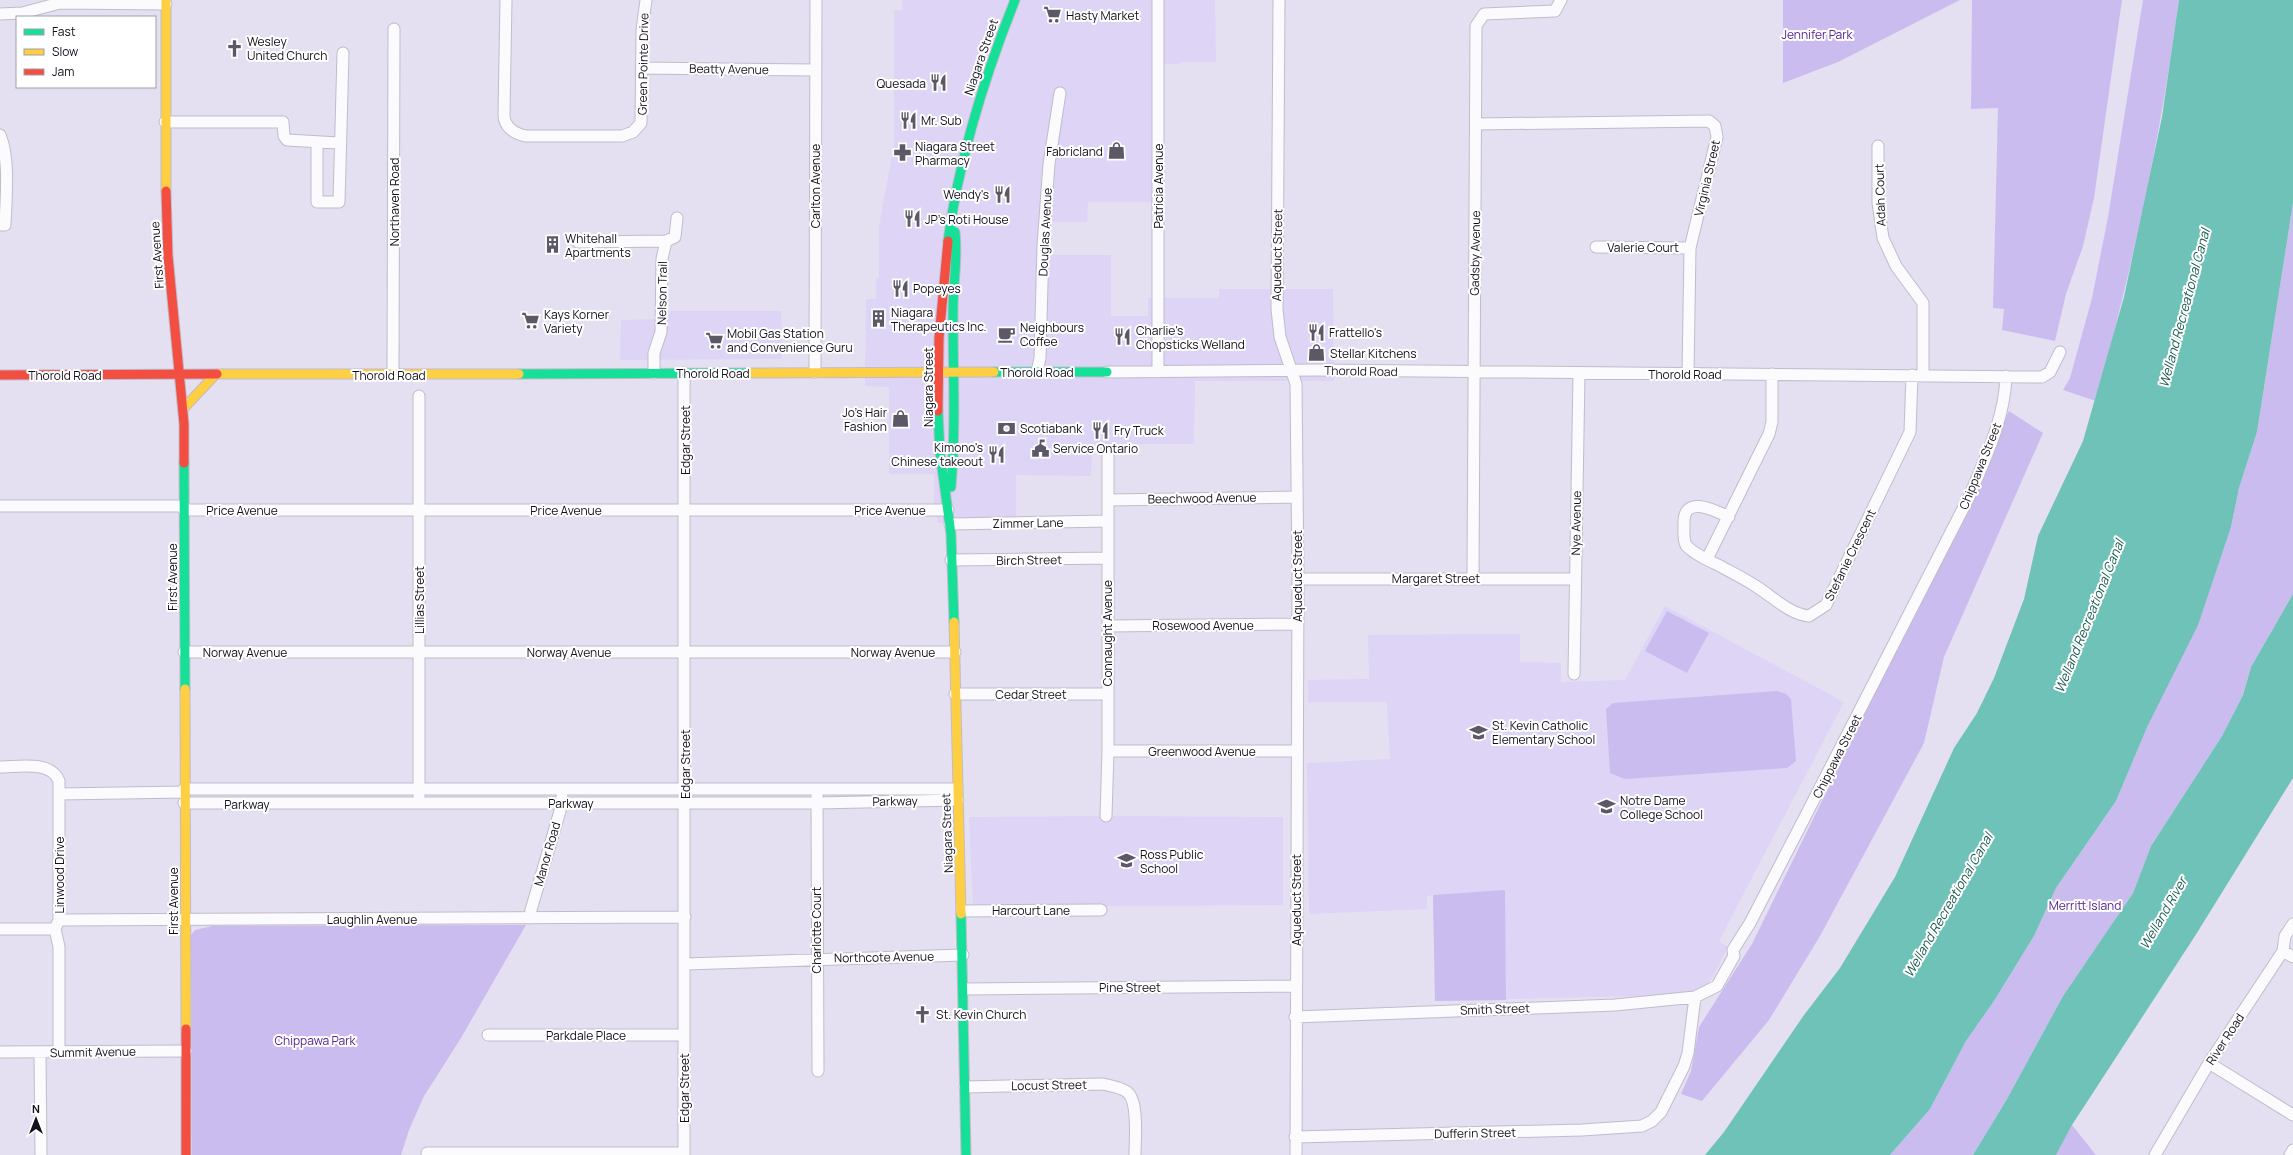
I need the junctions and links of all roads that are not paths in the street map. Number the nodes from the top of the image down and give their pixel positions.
1 (506, 0) edge
2 (646, 0) edge
3 (816, 0) edge
4 (1015, 0) edge
5 (1158, 0) edge
6 (1279, 0) edge
7 (1561, 0) edge
8 (166, 2) edge
9 (0, 14) edge
10 (394, 29) dead end
11 (342, 53) dead end
12 (642, 68) junction
13 (815, 70) junction
14 (1060, 93) dead end
15 (165, 122) junction
16 (1476, 124) junction
17 (0, 135) edge
18 (317, 143) junction
19 (339, 143) junction
20 (1878, 146) dead end
21 (953, 217) junction
22 (676, 218) dead end
23 (0, 225) edge
24 (578, 242) dead end
25 (666, 242) junction
26 (1596, 247) dead end
27 (1690, 248) junction
28 (2060, 352) dead end
29 (1291, 371) junction
30 (815, 372) junction
31 (939, 372) junction
32 (953, 372) junction
33 (1037, 372) junction
34 (1107, 372) joint
35 (1158, 372) junction
36 (1475, 372) junction
37 (654, 373) junction
38 (684, 373) junction
39 (1579, 373) junction
40 (1688, 374) junction
41 (1772, 374) junction
42 (0, 375) edge
43 (393, 375) junction
44 (1917, 375) junction
45 (179, 376) junction
46 (214, 376) junction
47 (2006, 376) junction
48 (419, 396) dead end
49 (183, 409) junction
50 (1108, 450) dead end
51 (1297, 497) junction
52 (1108, 500) junction
53 (0, 506) edge
54 (184, 508) junction
55 (419, 510) junction
56 (685, 510) junction
57 (948, 510) junction
58 (1729, 516) junction
59 (1107, 521) junction
60 (950, 524) junction
61 (1107, 558) junction
62 (1707, 559) junction
63 (951, 560) junction
64 (1473, 578) junction
65 (1298, 579) junction
66 (1575, 579) junction
67 (1298, 624) junction
68 (1108, 626) junction
69 (184, 652) junction
70 (419, 652) junction
71 (685, 652) junction
72 (954, 652) junction
73 (1574, 674) dead end
74 (955, 694) junction
75 (1107, 694) junction
76 (1108, 751) junction
77 (1297, 751) junction
78 (0, 767) edge
79 (562, 788) junction
80 (685, 788) junction
81 (307, 789) junction
82 (418, 789) junction
83 (817, 789) junction
84 (59, 794) junction
85 (957, 794) junction
86 (184, 795) junction
87 (685, 802) junction
88 (419, 803) junction
89 (561, 803) junction
90 (817, 803) junction
91 (308, 804) junction
92 (1106, 816) dead end
93 (962, 910) junction
94 (1100, 910) dead end
95 (685, 917) junction
96 (530, 918) junction
97 (186, 920) junction
98 (2293, 924) edge
99 (57, 925) junction
100 (0, 929) edge
101 (2283, 951) junction
102 (963, 955) junction
103 (2293, 957) edge
104 (816, 959) junction
105 (685, 964) junction
106 (1296, 986) junction
107 (964, 989) junction
108 (1695, 998) junction
109 (1295, 1016) junction
110 (488, 1035) dead end
111 (684, 1035) junction
112 (186, 1051) junction
113 (0, 1052) edge
114 (59, 1052) junction
115 (40, 1053) junction
116 (2209, 1063) junction
117 (818, 1071) dead end
118 (965, 1087) junction
119 (2293, 1115) edge
120 (1296, 1137) junction
121 (2293, 1150) edge
122 (427, 1153) dead end
123 (684, 1154) edge
124 (40, 1155) edge
125 (186, 1155) edge
126 (966, 1155) edge
127 (1135, 1155) edge
128 (1296, 1155) edge
129 (2155, 1155) edge
130 (2290, 1155) edge

1 - 12 street, Green Pointe Drive
2 - 12 street, Green Pointe Drive
3 - 13 street, Carlton Avenue
4 - 21 street, Niagara Street
5 - 35 street, Patricia Avenue
6 - 29 street, Aqueduct Street
7 - 16 street, Gadsby Avenue
8 - 9 street
8 - 15 street, First Avenue
10 - 43 street, Northaven Road
11 - 19 street
12 - 13 street, Beatty Avenue
13 - 30 street, Carlton Avenue
14 - 33 street, Douglas Avenue
15 - 18 street
15 - 45 street, First Avenue
16 - 27 street, Virginia Street
16 - 36 street, Gadsby Avenue
17 - 23 street
18 - 19 street
18 - 19 street
20 - 44 street, Adah Court
21 - 31 street, Niagara Street
21 - 32 street, Niagara Street
22 - 25 street, Nelson Trail
24 - 25 street
25 - 37 street, Nelson Trail
26 - 27 street, Valerie Court
27 - 40 street, Virginia Street
28 - 47 street, Thorold Road
29 - 35 street, Thorold Road
29 - 36 street, Thorold Road
29 - 51 street, Aqueduct Street
30 - 31 street, Thorold Road
30 - 38 street, Thorold Road
31 - 32 street, Thorold Road
31 - 57 street, Niagara Street
32 - 33 street, Thorold Road
32 - 57 street, Niagara Street
33 - 34 street, Thorold Road
34 - 35 street, Thorold Road
36 - 39 street, Thorold Road
36 - 64 street, Gadsby Avenue
37 - 38 street, Thorold Road
37 - 43 street, Thorold Road
38 - 56 street, Edgar Street
39 - 40 street, Thorold Road
39 - 66 street, Nye Avenue
40 - 41 street, Thorold Road
41 - 44 street, Thorold Road
41 - 58 street
42 - 45 street, Thorold Road
43 - 46 street, Thorold Road
44 - 47 street, Thorold Road
44 - 62 street, Stefanie Crescent
45 - 46 street, Thorold Road
45 - 49 street, First Avenue
46 - 49 street
47 - 108 street, Chippawa Street
48 - 55 street, Lillias Street
49 - 54 street, First Avenue
50 - 52 street, Connaught Avenue
51 - 52 street, Beechwood Avenue
51 - 65 street, Aqueduct Street
52 - 59 street, Connaught Avenue
53 - 54 street, Price Avenue
54 - 55 street, Price Avenue
54 - 69 street, First Avenue
55 - 56 street, Price Avenue
55 - 70 street, Lillias Street
56 - 57 street, Price Avenue
56 - 71 street, Edgar Street
57 - 60 street, Niagara Street
58 - 62 street
58 - 62 street, Stefanie Crescent
59 - 60 street, Zimmer Lane
59 - 61 street, Connaught Avenue
60 - 63 street, Niagara Street
61 - 63 street, Birch Street
61 - 68 street, Connaught Avenue
63 - 72 street, Niagara Street
64 - 65 street, Margaret Street
64 - 66 street, Margaret Street
65 - 67 street, Aqueduct Street
66 - 73 street, Nye Avenue
67 - 68 street, Rosewood Avenue
67 - 77 street, Aqueduct Street
68 - 75 street, Connaught Avenue
69 - 70 street, Norway Avenue
69 - 86 street, First Avenue
70 - 71 street, Norway Avenue
70 - 82 street, Lillias Street
71 - 72 street, Norway Avenue
71 - 80 street, Edgar Street
72 - 74 street, Niagara Street
74 - 75 street, Cedar Street
74 - 85 street, Niagara Street
75 - 76 street, Connaught Avenue
76 - 77 street, Greenwood Avenue
76 - 92 street, Connaught Avenue
77 - 106 street, Aqueduct Street
78 - 84 street, Linwood Drive
79 - 80 street, Parkway
79 - 82 street, Parkway
79 - 89 street, Manor Road
80 - 83 street, Parkway
80 - 87 street, Edgar Street
81 - 82 street, Parkway
81 - 86 street, Parkway
81 - 91 street
82 - 88 street, Lillias Street
83 - 85 street, Parkway
83 - 90 street, Charlotte Court
84 - 86 street, Parkway
84 - 99 street, Linwood Drive
85 - 90 street, Parkway
85 - 93 street, Niagara Street
86 - 91 street, Parkway
86 - 97 street, First Avenue
87 - 89 street, Parkway
87 - 90 street, Parkway
87 - 95 street, Edgar Street
88 - 89 street, Parkway
88 - 91 street, Parkway
89 - 96 street, Manor Road
90 - 104 street, Charlotte Court
93 - 94 street, Harcourt Lane
93 - 102 street, Niagara Street
95 - 96 street, Laughlin Avenue
95 - 105 street, Edgar Street
96 - 97 street, Laughlin Avenue
97 - 99 street, Laughlin Avenue
97 - 112 street, First Avenue
98 - 101 street, River Road
99 - 100 street, Laughlin Avenue
99 - 114 street, Linwood Drive
101 - 103 street
101 - 116 street, River Road
102 - 104 street, Northcote Avenue
102 - 107 street, Niagara Street
104 - 105 street, Northcote Avenue
104 - 117 street, Charlotte Court
105 - 111 street, Edgar Street
106 - 107 street, Pine Street
106 - 109 street, Aqueduct Street
107 - 118 street, Niagara Street
108 - 109 street, Smith Street
108 - 120 street, Dufferin Street
109 - 120 street, Aqueduct Street
110 - 111 street, Parkdale Place
111 - 123 street, Edgar Street
112 - 114 street, Summit Avenue
112 - 125 street, First Avenue
113 - 115 street, Summit Avenue
114 - 115 street, Summit Avenue
115 - 124 street
116 - 119 street
116 - 129 street, River Road
118 - 126 street, Niagara Street
118 - 127 street, Locust Street
120 - 128 street, Aqueduct Street
121 - 130 street
122 - 123 street

